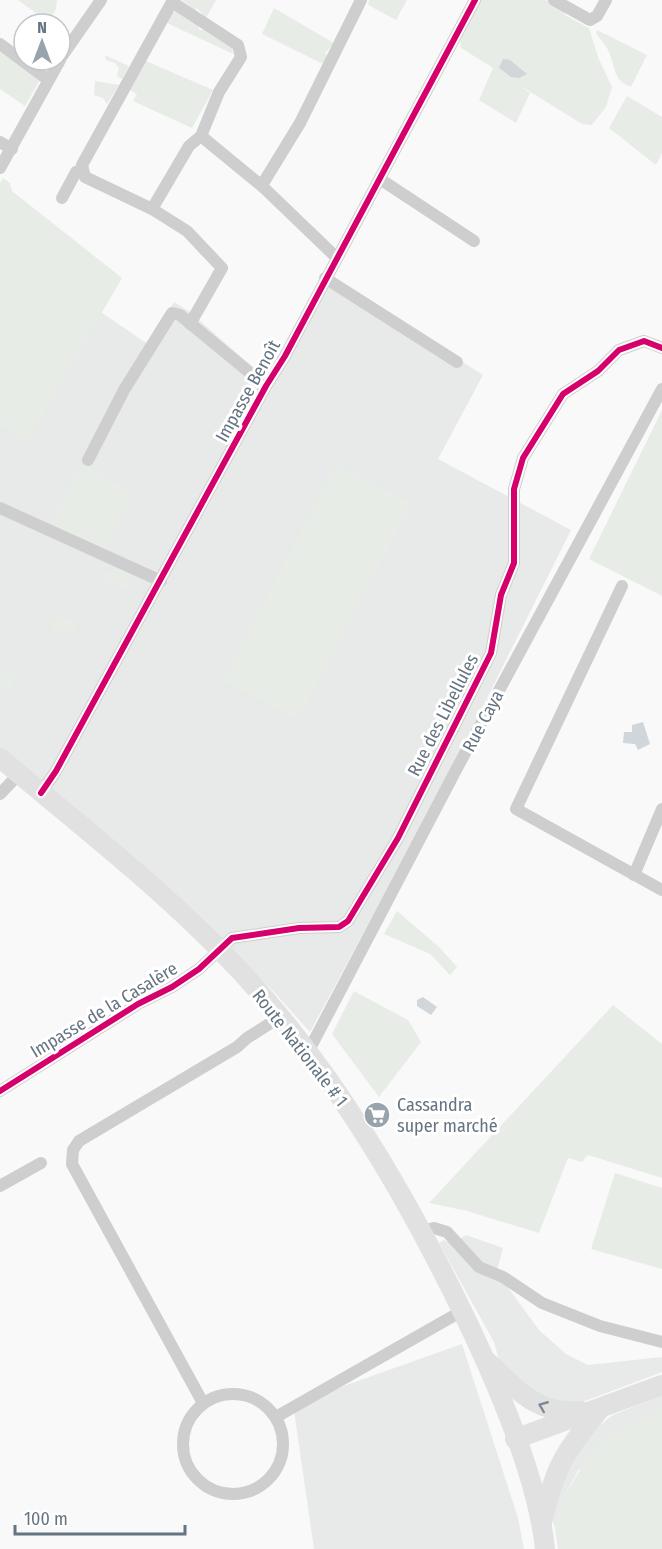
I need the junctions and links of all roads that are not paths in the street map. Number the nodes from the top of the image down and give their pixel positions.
1 (101, 0) edge
2 (361, 0) edge
3 (475, 0) edge
4 (554, 0) edge
5 (606, 0) edge
6 (173, 1) edge
7 (72, 42) edge
8 (0, 44) edge
9 (52, 72) edge
10 (47, 79) junction
11 (201, 136) junction
12 (0, 142) edge
13 (12, 149) junction
14 (0, 168) edge
15 (82, 170) junction
16 (381, 179) junction
17 (262, 185) junction
18 (62, 198) dead end
19 (152, 209) junction
20 (474, 241) dead end
21 (337, 258) junction
22 (325, 278) junction
23 (190, 324) junction
24 (662, 348) edge
25 (458, 362) dead end
26 (266, 386) junction
27 (662, 389) edge
28 (88, 460) dead end
29 (0, 508) edge
30 (161, 581) junction
31 (622, 586) dead end
32 (0, 758) edge
33 (19, 774) junction
34 (41, 793) junction
35 (0, 794) edge
36 (662, 809) edge
37 (634, 875) junction
38 (662, 890) edge
39 (221, 950) junction
40 (280, 1017) junction
41 (307, 1054) junction
42 (0, 1091) edge
43 (41, 1163) dead end
44 (0, 1186) edge
45 (422, 1231) junction
46 (462, 1311) junction
47 (662, 1342) edge
48 (485, 1359) junction
49 (662, 1385) edge
50 (203, 1403) junction
51 (600, 1409) junction
52 (276, 1417) junction
53 (515, 1439) junction
54 (542, 1523) junction
55 (544, 1549) edge

1 - 7 street
2 - 17 street
3 - 16 street, Impasse Benoît
4 - 5 street
6 - 11 street
6 - 15 street
8 - 10 street
9 - 10 street
10 - 13 street
11 - 17 street
11 - 19 street
12 - 13 street
13 - 14 street
15 - 18 street
15 - 19 street
16 - 20 street
16 - 21 street, Impasse Benoît
17 - 21 street
19 - 23 street
21 - 22 street, Impasse Benoît
22 - 25 street
22 - 26 street, Impasse Benoît
23 - 26 street
23 - 28 street
24 - 39 street, Rue des Libellules
26 - 30 street, Impasse Benoît
27 - 41 street, Rue Caya
29 - 30 street
30 - 34 street, Impasse Benoît
31 - 37 street
32 - 33 main road, Route Nationale # 1
33 - 34 main road, Route Nationale # 1
33 - 35 street
34 - 39 main road, Route Nationale # 1
36 - 37 street
37 - 38 street
39 - 40 main road, Route Nationale # 1
39 - 42 street, Impasse de la Casalère
40 - 41 main road, Route Nationale # 1
40 - 50 street
41 - 45 main road, Route Nationale # 1
43 - 44 street
45 - 46 main road, Route Nationale # 1
45 - 47 street
46 - 48 main road, Route Nationale # 1
46 - 52 street
51 -> 48 main road
48 - 53 main road, Route Nationale # 1
49 - 51 main road
50 - 52 street
50 - 52 street
51 - 53 main road
51 - 54 main road
53 - 54 main road, Route Nationale # 1
54 - 55 main road, Route Nationale # 1

